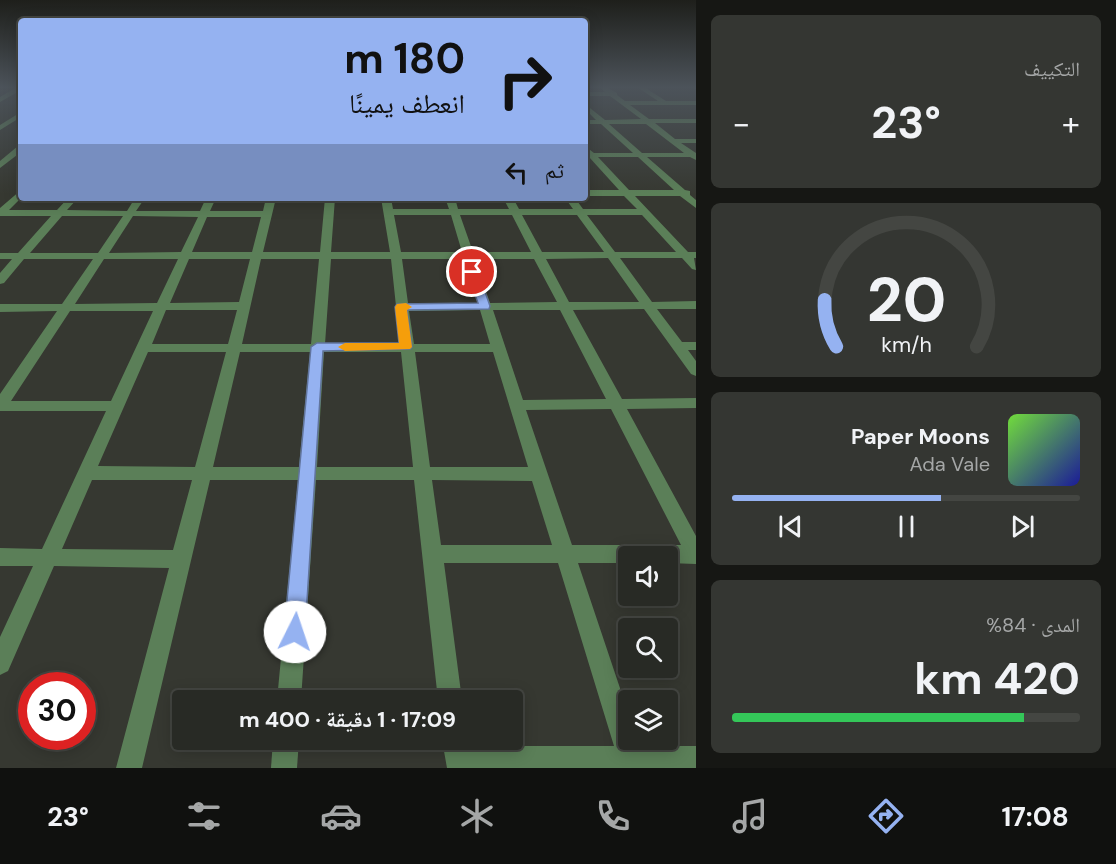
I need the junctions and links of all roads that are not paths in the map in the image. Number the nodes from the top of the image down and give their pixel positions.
1 (604, 123) edge
2 (649, 123) edge
3 (673, 141) junction
4 (696, 141) edge
5 (588, 153) edge
6 (588, 154) edge
7 (0, 155) edge
8 (17, 155) edge
9 (640, 155) junction
10 (695, 156) edge
11 (0, 165) edge
12 (588, 193) edge
13 (627, 193) junction
14 (682, 193) junction
15 (696, 193) edge
16 (0, 194) edge
17 (18, 194) edge
18 (18, 197) edge
19 (70, 201) edge
20 (138, 201) edge
21 (210, 201) edge
22 (330, 201) edge
23 (510, 201) edge
24 (572, 201) edge
25 (387, 205) edge
26 (452, 205) edge
27 (696, 205) edge
28 (269, 206) edge
29 (515, 212) junction
30 (580, 212) junction
31 (645, 212) junction
32 (0, 213) edge
33 (60, 213) junction
34 (129, 213) junction
35 (204, 214) junction
36 (186, 255) junction
37 (256, 255) junction
38 (325, 255) junction
39 (396, 255) junction
40 (467, 255) junction
41 (538, 255) junction
42 (611, 255) junction
43 (690, 255) edge
44 (0, 256) edge
45 (22, 256) junction
46 (101, 256) junction
47 (696, 267) edge
48 (0, 280) edge
49 (648, 305) junction
50 (696, 305) edge
51 (245, 306) junction
52 (484, 306) junction
53 (565, 306) junction
54 (67, 307) junction
55 (164, 307) junction
56 (401, 307) junction
57 (0, 309) edge
58 (678, 346) junction
59 (696, 346) edge
60 (317, 347) junction
61 (406, 347) junction
62 (145, 348) junction
63 (499, 348) junction
64 (234, 349) junction
65 (696, 371) edge
66 (696, 403) edge
67 (516, 405) junction
68 (617, 405) junction
69 (0, 406) edge
70 (118, 406) junction
71 (88, 473) junction
72 (203, 473) junction
73 (307, 473) junction
74 (422, 473) junction
75 (539, 474) junction
76 (432, 554) junction
77 (564, 554) junction
78 (696, 554) edge
79 (50, 556) junction
80 (0, 557) edge
81 (182, 559) junction
82 (0, 663) edge
83 (290, 690) edge
84 (449, 690) edge
85 (285, 750) edge
86 (457, 755) edge
87 (696, 759) edge
88 (632, 763) edge
89 (129, 768) edge
90 (284, 768) edge

1 - 9 street
2 - 3 street
3 - 4 street
3 - 10 street
5 - 9 street
6 - 13 street
7 - 8 street
8 - 11 street
9 - 10 street
9 - 14 street
12 - 13 street
13 - 14 street
13 - 31 street
14 - 15 street
14 - 27 street
16 - 17 street
18 - 32 street
19 - 33 street
20 - 34 street
21 - 35 street
22 - 38 street
23 - 29 street
24 - 30 street
25 - 26 street
25 - 39 street
26 - 29 street
26 - 40 street
28 - 35 street
28 - 37 street
29 - 30 street
29 - 41 street
30 - 31 street
30 - 42 street
31 - 43 street
32 - 33 street
33 - 34 street
33 - 45 street
34 - 35 street
34 - 46 street
35 - 36 street
36 - 37 street
36 - 46 street
36 - 55 street
37 - 38 street
37 - 51 street
38 - 39 street
38 - 60 street
39 - 40 street
39 - 56 street
40 - 41 street
40 - 52 street
41 - 42 street
41 - 53 street
42 - 43 street
42 - 49 street
43 - 47 street
44 - 45 street
45 - 46 street
45 - 48 street
46 - 54 street
49 - 50 street
49 - 53 street
49 - 58 street
51 - 55 street
51 - 64 street
52 - 53 street
52 - 56 street
52 - 63 street
53 - 68 street
54 - 55 street
54 - 57 street
54 - 69 street
55 - 62 street
56 - 61 street
58 - 59 street
58 - 65 street
60 - 61 street
60 - 64 street
60 - 73 street
61 - 63 street
61 - 74 street
62 - 64 street
62 - 70 street
63 - 67 street
64 - 72 street
66 - 68 street
67 - 68 street
67 - 75 street
68 - 78 street
69 - 70 street
70 - 71 street
71 - 72 street
71 - 79 street
72 - 73 street
72 - 81 street
73 - 74 street
73 - 83 street
74 - 75 street
74 - 76 street
75 - 77 street
76 - 77 street
76 - 84 street
77 - 78 street
77 - 88 street
79 - 80 street
79 - 81 street
79 - 82 street
81 - 89 street
85 - 90 street
86 - 88 street
87 - 88 street

